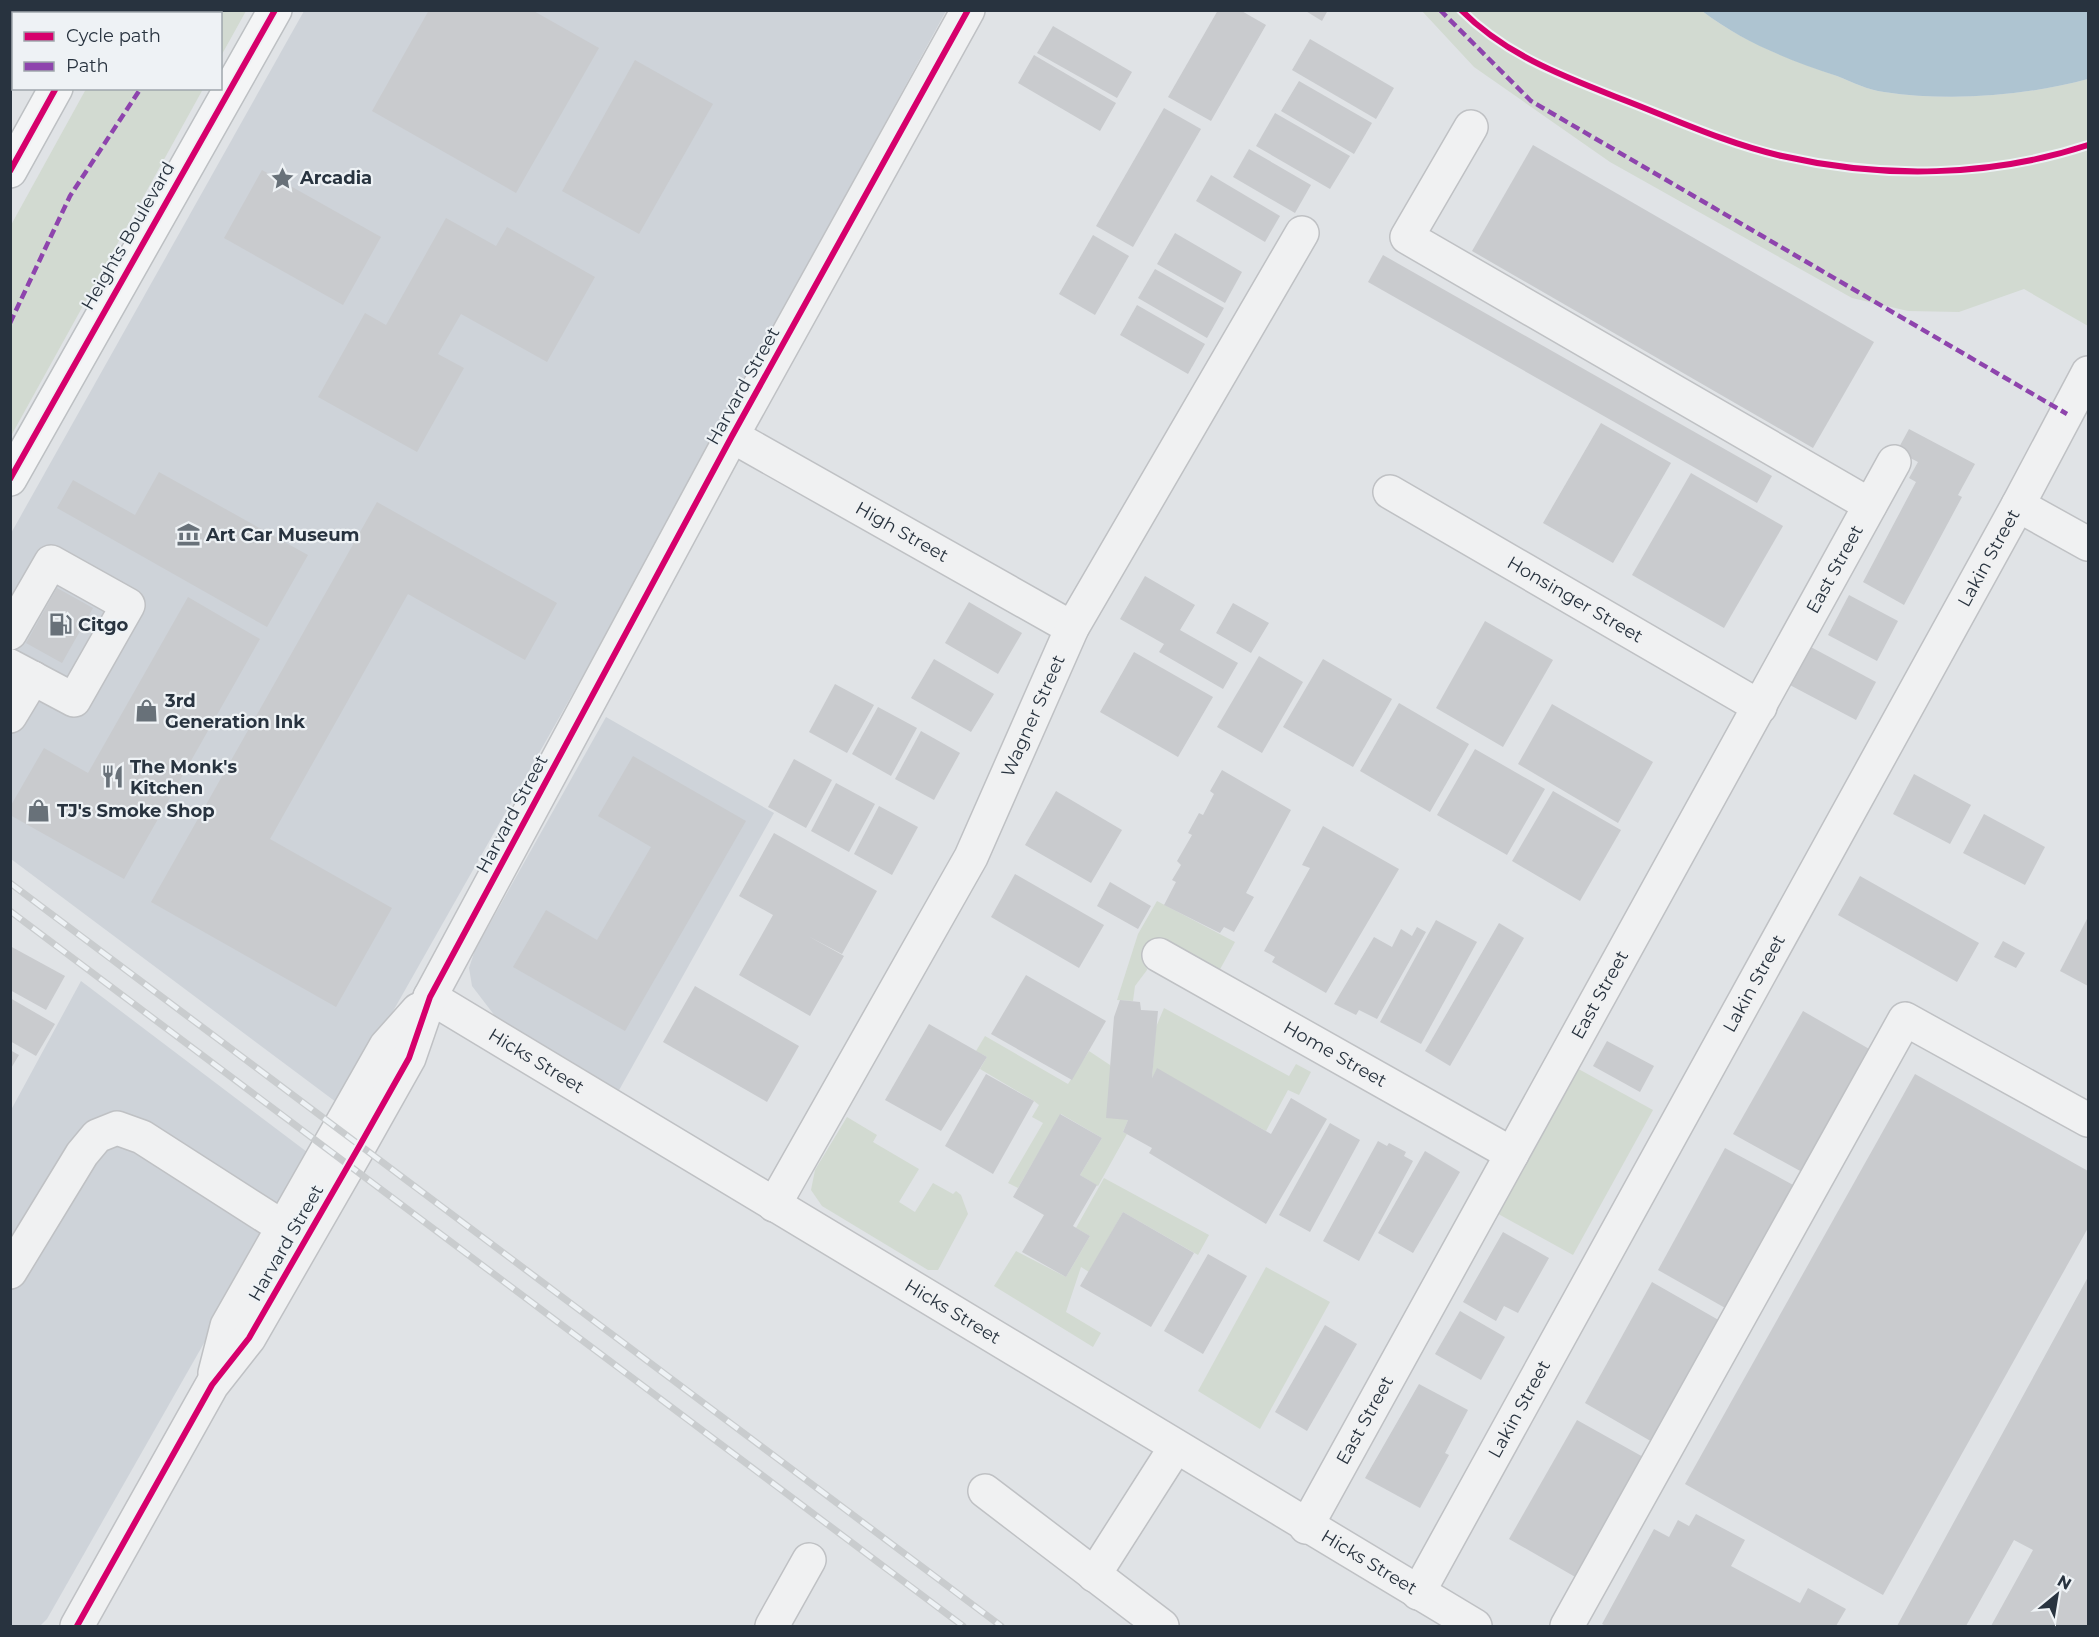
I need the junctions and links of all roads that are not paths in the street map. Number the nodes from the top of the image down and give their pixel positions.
1 (274, 10) edge
2 (968, 10) edge
3 (55, 90) edge
4 (1471, 127) dead end
5 (10, 171) edge
6 (1302, 233) dead end
7 (2088, 373) edge
8 (732, 436) junction
9 (1894, 462) dead end
10 (10, 478) edge
11 (1390, 492) dead end
12 (1870, 505) junction
13 (2018, 505) junction
14 (2088, 544) edge
15 (13, 621) edge
16 (1072, 628) junction
17 (22, 672) edge
18 (1760, 707) junction
19 (10, 716) edge
20 (1159, 955) dead end
21 (430, 997) junction
22 (2085, 1115) edge
23 (1512, 1154) junction
24 (774, 1205) junction
25 (284, 1228) junction
26 (10, 1272) edge
27 (212, 1385) junction
28 (1175, 1448) junction
29 (985, 1491) dead end
30 (1306, 1527) junction
31 (809, 1560) dead end
32 (1094, 1575) junction
33 (1418, 1593) junction
34 (77, 1626) edge
35 (772, 1626) edge
36 (1162, 1626) edge
37 (1475, 1626) edge
38 (1567, 1626) edge

1 - 10 main road, Heights Boulevard
2 - 8 street, Harvard Street
3 - 5 main road
4 - 12 street
6 - 16 street, Wagner Street
7 - 13 street, Lakin Street
8 - 16 street, High Street
8 - 21 street, Harvard Street
9 - 12 street, East Street
11 - 18 street, Honsinger Street
12 - 18 street, East Street
13 - 14 street
13 - 33 street, Lakin Street
15 - 17 street
16 - 24 street, Wagner Street
17 - 19 street
18 - 23 street, East Street
20 - 23 street, Home Street
21 - 24 street, Hicks Street
21 - 25 street, Harvard Street
21 - 27 street, Harvard Street
22 - 38 street
23 - 30 street, East Street
24 - 28 street, Hicks Street
25 - 26 street
25 - 27 street, Harvard Street
27 - 34 street, Harvard Street
28 - 30 street, Hicks Street
28 - 32 street
29 - 32 street
30 - 33 street, Hicks Street
31 - 35 street
32 - 36 street
33 - 37 street, Hicks Street

